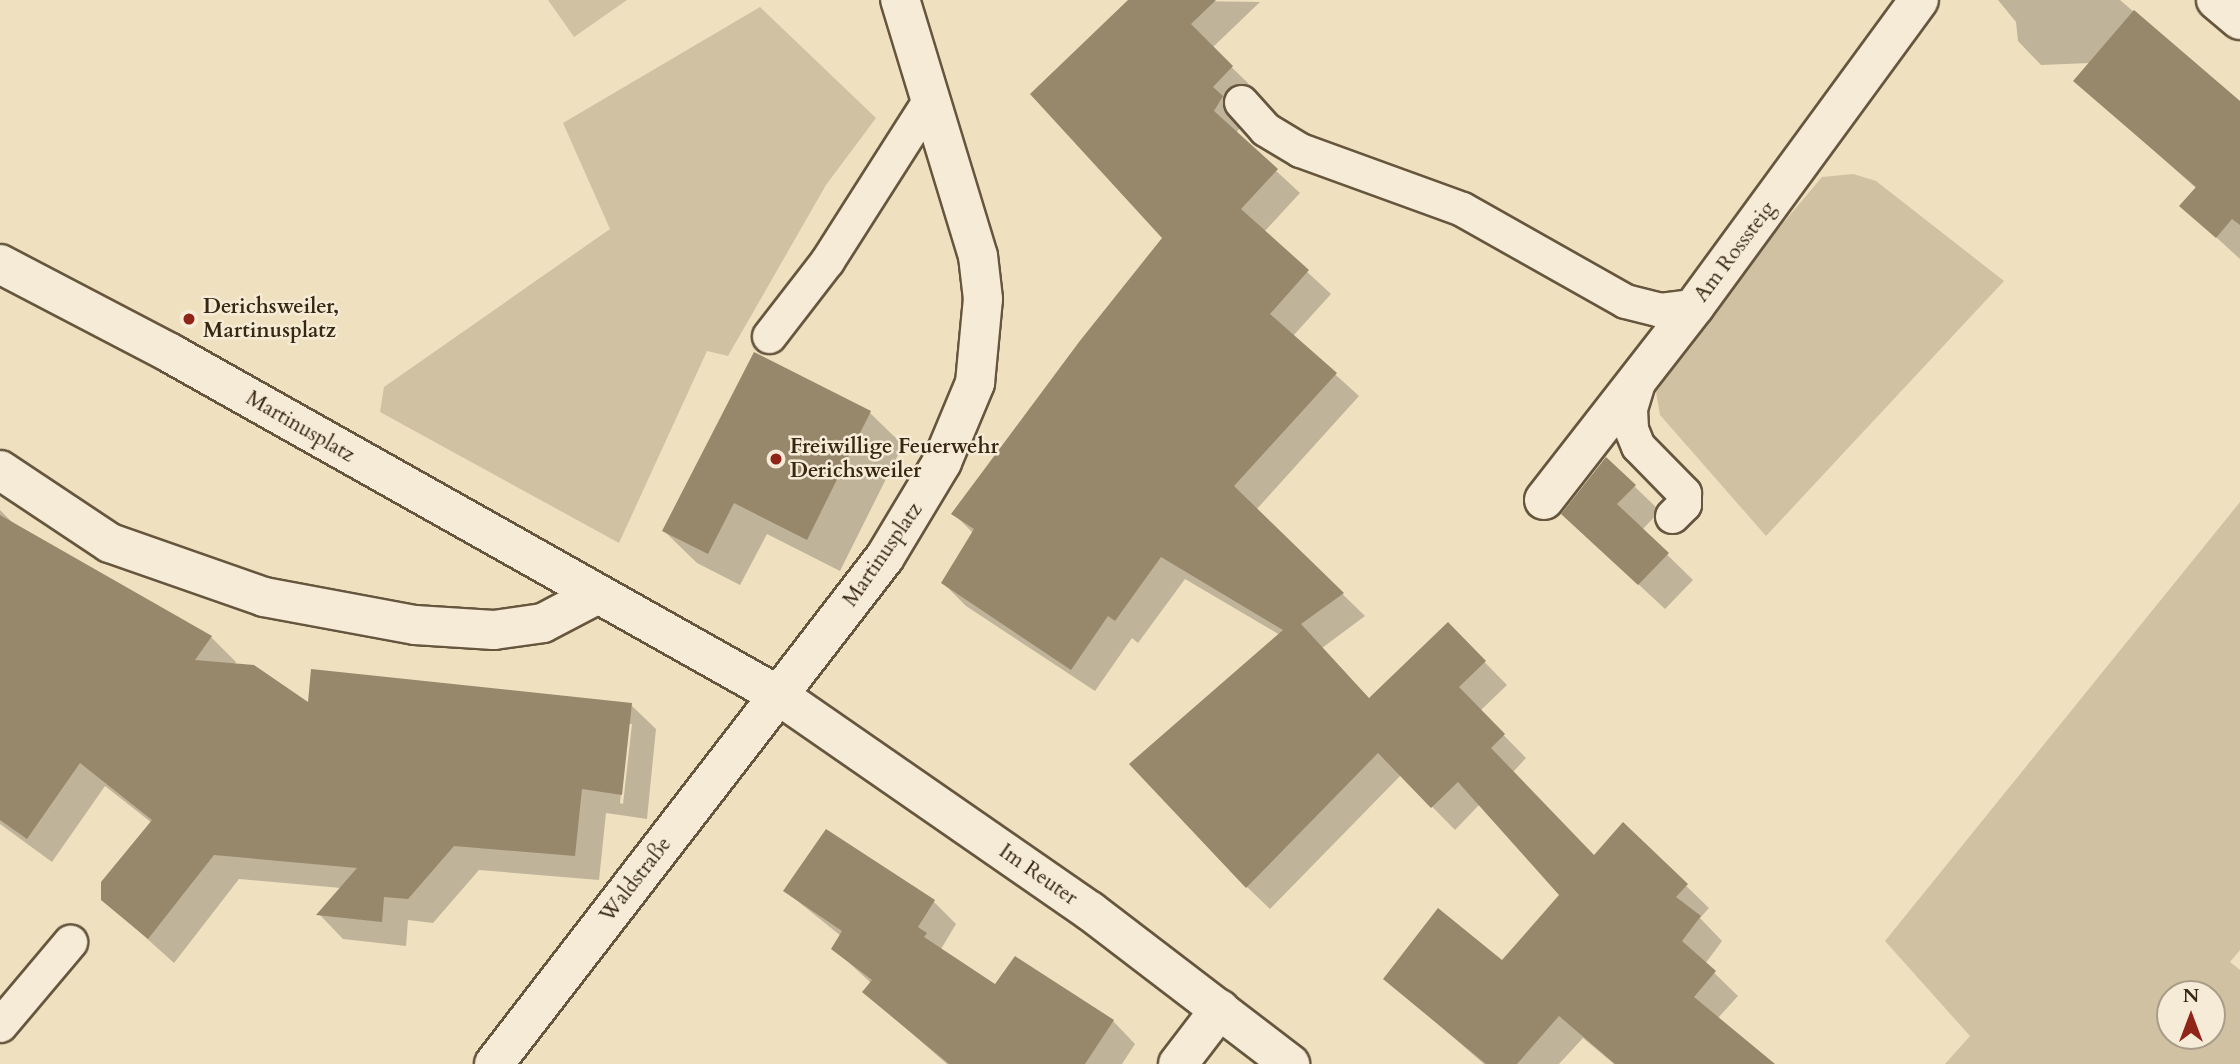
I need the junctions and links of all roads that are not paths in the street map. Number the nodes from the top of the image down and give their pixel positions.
1 (900, 0) edge
2 (1919, 0) edge
3 (2216, 0) edge
4 (2240, 20) edge
5 (929, 101) junction
6 (1241, 102) dead end
7 (0, 264) edge
8 (1695, 306) junction
9 (769, 337) dead end
10 (1640, 376) junction
11 (0, 470) edge
12 (1544, 500) dead end
13 (1672, 516) dead end
14 (598, 594) junction
15 (778, 695) junction
16 (70, 942) dead end
17 (1220, 1009) junction
18 (0, 1025) edge
19 (494, 1064) edge
20 (1178, 1064) edge
21 (1290, 1064) edge

1 - 5 street, Martinusplatz
2 - 8 street, Am Rosssteig
3 - 4 street
5 - 9 lane
5 - 15 street, Martinusplatz
6 - 8 lane
7 - 14 street, Martinusplatz
8 - 10 street, Am Rosssteig
10 - 12 street, Am Rosssteig
10 - 13 lane
11 - 14 street
14 - 15 street, Martinusplatz
15 - 17 street, Im Reuter
15 - 19 street, Waldstraße
16 - 18 lane
17 - 20 street
17 - 21 street, Im Reuter

